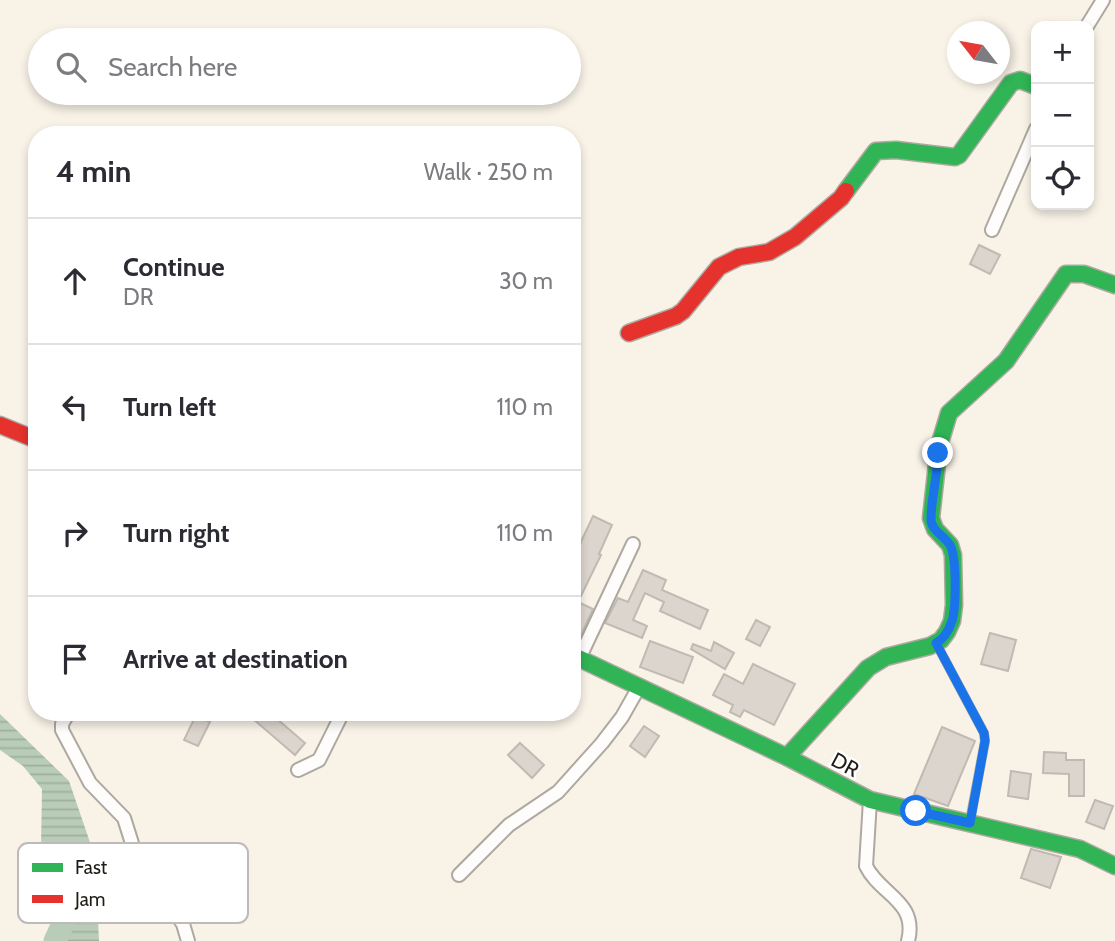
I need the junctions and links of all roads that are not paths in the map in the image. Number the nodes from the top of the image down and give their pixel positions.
1 (1103, 0) edge
2 (1090, 21) edge
3 (1031, 84) edge
4 (1031, 140) edge
5 (992, 230) dead end
6 (1115, 285) edge
7 (629, 333) dead end
8 (0, 425) edge
9 (28, 436) edge
10 (633, 544) dead end
11 (936, 643) junction
12 (581, 647) edge
13 (581, 659) edge
14 (639, 687) junction
15 (64, 721) edge
16 (338, 721) edge
17 (787, 757) junction
18 (298, 770) dead end
19 (870, 800) junction
20 (970, 823) junction
21 (132, 843) edge
22 (1115, 866) edge
23 (459, 875) dead end
24 (182, 923) edge
25 (188, 941) edge
26 (908, 941) edge

1 - 2 street
3 - 7 street
4 - 5 street
6 - 11 street
8 - 9 street
10 - 12 street
11 - 17 street
11 - 20 lane
13 - 14 street, DR
14 - 17 street, DR
14 - 23 street
15 - 21 street
16 - 18 street
17 - 19 street, DR
19 - 20 street, DR
19 - 26 street
20 - 22 street, DR
24 - 25 street

